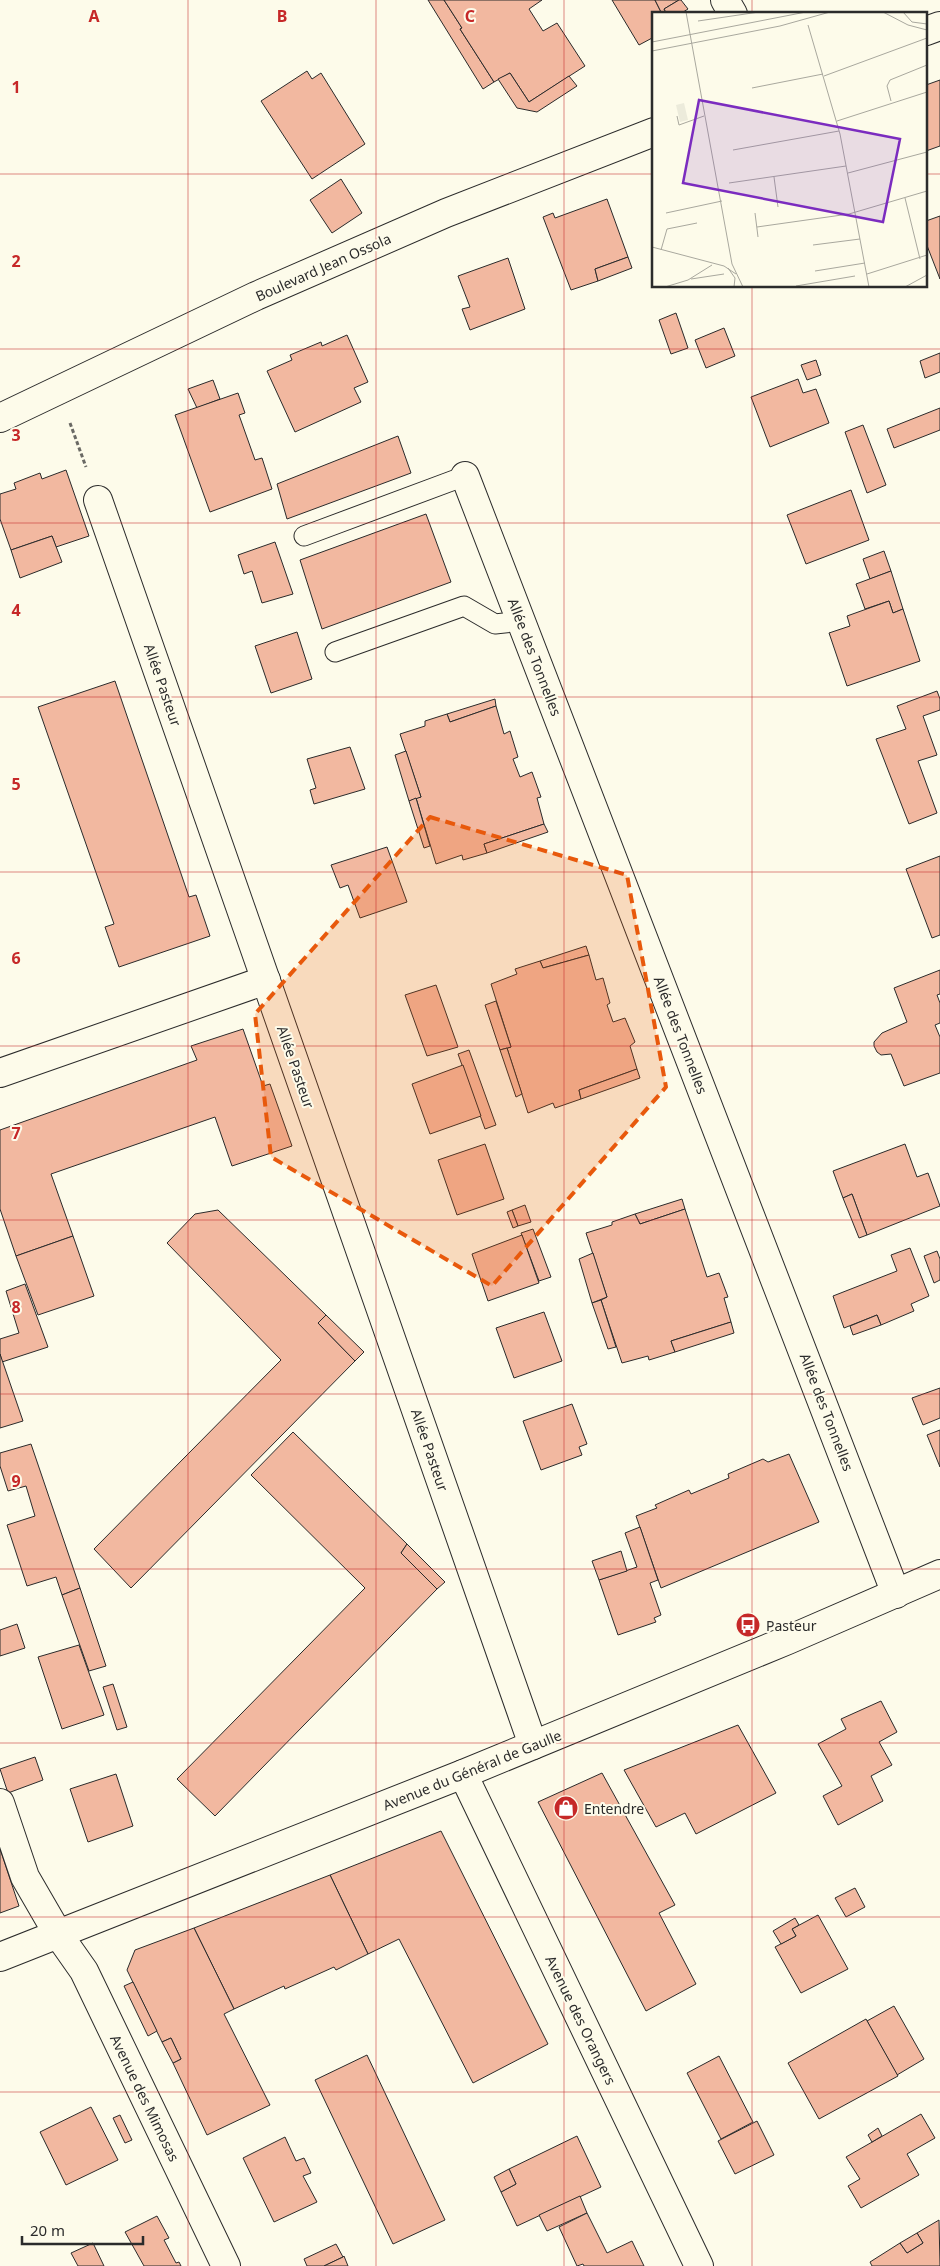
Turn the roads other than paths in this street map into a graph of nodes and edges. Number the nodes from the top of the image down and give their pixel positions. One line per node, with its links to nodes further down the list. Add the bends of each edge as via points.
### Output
1 (725, 0): 2 (street)
2 (732, 12)
3 (940, 26): 4 (street)
4 (928, 30)
5 (652, 133): 6 (street, Boulevard Jean Ossola, via 446,213 256,296)
6 (0, 418)
7 (465, 476): 9 (lane); 10 (street, Allée des Tonnelles)
8 (98, 500): 12 (street, Allée Pasteur)
9 (304, 536)
10 (522, 621): 11 (lane, via 495,624 464,606); 15 (street, Allée des Tonnelles)
11 (335, 652)
12 (266, 980): 13 (street); 16 (street, Allée Pasteur)
13 (0, 1073)
14 (940, 1574): 15 (street, Avenue du Général de Gaulle)
15 (896, 1594): 16 (street, Avenue du Général de Gaulle)
16 (533, 1745): 17 (street, Avenue du Général de Gaulle)
17 (463, 1774): 19 (street, Avenue du Général de Gaulle); 22 (street, Avenue des Orangers)
18 (0, 1803): 19 (street, Avenue des Mimosas, via 25,1877)
19 (58, 1934): 20 (street, Avenue du Général de Gaulle); 21 (street, Avenue des Mimosas, via 84,1971)
20 (0, 1956)
21 (226, 2266)
22 (700, 2266)

